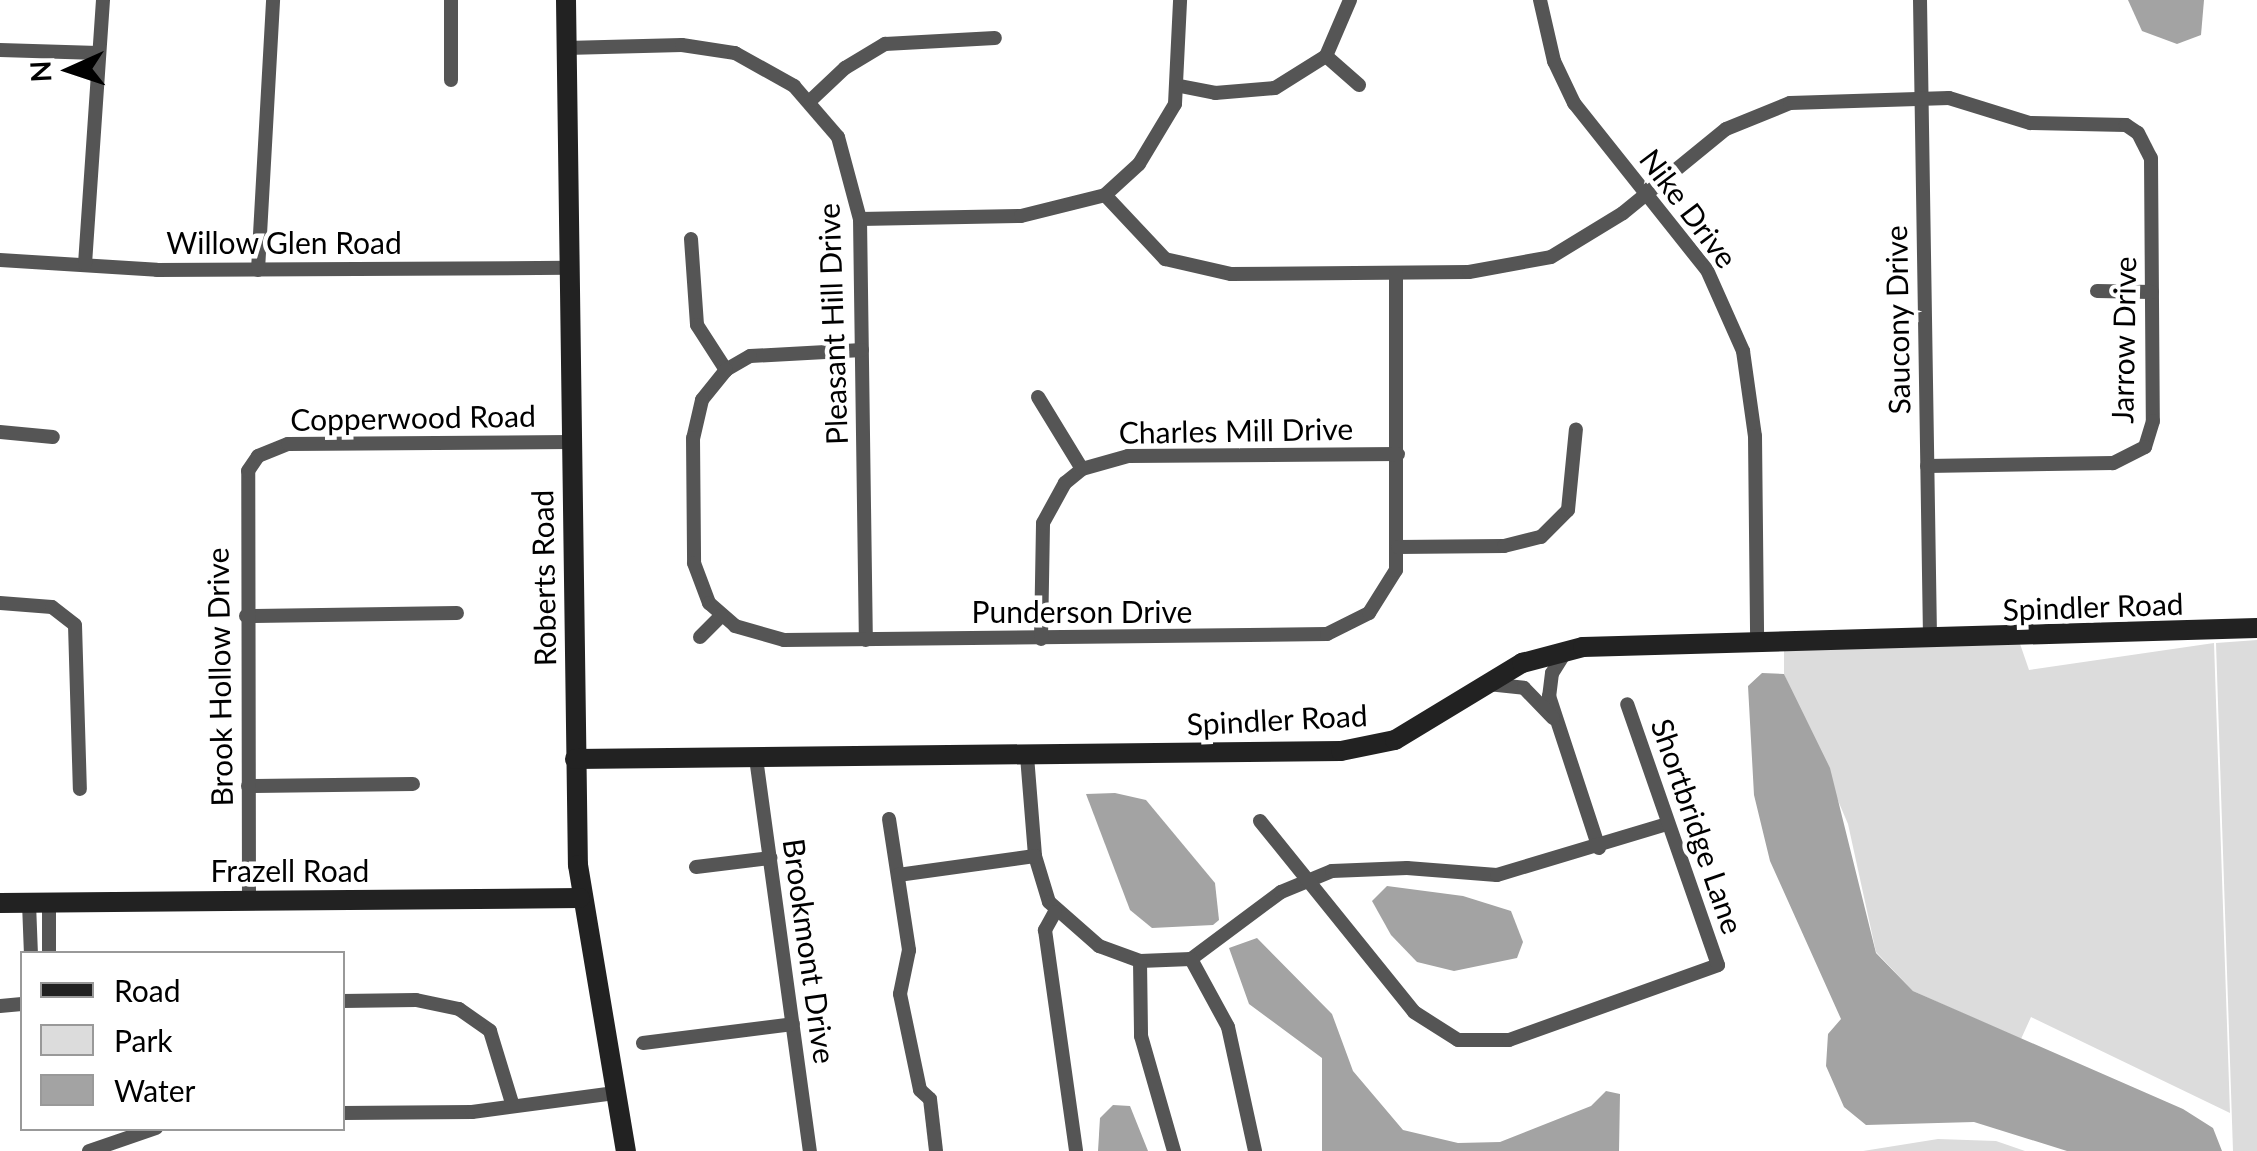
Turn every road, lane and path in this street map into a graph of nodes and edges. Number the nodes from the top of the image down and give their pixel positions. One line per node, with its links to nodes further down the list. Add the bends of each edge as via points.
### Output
1 (103, 0): 12 (street)
2 (273, 0): 26 (street)
3 (450, 0): 14 (street)
4 (566, 0): 10 (street, Roberts Road)
5 (1180, 0): 16 (street)
6 (1350, 0): 13 (street)
7 (1540, 0): 19 (street, Nike Drive, via 1554,62 1574,103)
8 (1920, 0): 17 (street, Saucony Drive)
9 (995, 38): 18 (street, via 885,44)
10 (566, 48): 18 (street, Pleasant Hill Drive, via 718,48 752,59); 25 (street, Roberts Road)
11 (0, 50): 12 (street)
12 (98, 52): 24 (street)
13 (1326, 56): 15 (street); 16 (street, via 1275,88 1215,93)
14 (451, 80)
15 (1359, 85)
16 (1180, 86): 20 (street, via 1152,147)
17 (1922, 98): 19 (street, via 1826,99 1760,113 1726,129); 29 (street, Jarrow Drive, via 1963,100 2030,123 2116,124 2138,133 2151,158); 39 (street, Saucony Drive)
18 (811, 100): 21 (street, Pleasant Hill Drive, via 847,154)
19 (1646, 194): 27 (street, via 1551,256 1469,272); 51 (street, Nike Drive, via 1707,270 1743,352 1755,436)
20 (1104, 196): 21 (street, via 1021,216); 27 (street, via 1165,259 1231,274)
21 (860, 218): 30 (street, Pleasant Hill Drive)
22 (691, 238): 31 (street, via 697,324)
23 (0, 260): 24 (street, Willow Glen Road)
24 (85, 264): 26 (street, Willow Glen Road)
25 (568, 268): 26 (street, Willow Glen Road); 36 (street, Roberts Road)
26 (258, 270)
27 (1396, 272): 37 (street, Punderson Drive)
28 (2098, 292): 29 (street)
29 (2152, 292): 39 (street, Jarrow Drive, via 2153,420 2140,453 2112,463)
30 (862, 350): 31 (street, via 777,352); 49 (street, Pleasant Hill Drive)
31 (726, 370): 45 (street, via 702,400 693,438 694,564)
32 (1038, 397): 40 (street)
33 (1576, 429): 41 (street, via 1568,510 1541,537 1504,546)
34 (0, 432): 35 (street)
35 (53, 437)
36 (570, 442): 38 (street, Copperwood Road, via 288,444); 58 (street, Roberts Road)
37 (1398, 454): 40 (street, Charles Mill Drive, via 1128,456); 41 (street, Punderson Drive)
38 (258, 456): 44 (street, Brook Hollow Drive, via 244,488)
39 (1926, 466): 50 (street, Saucony Drive)
40 (1082, 469): 48 (street, Charles Mill Drive, via 1065,483 1043,523)
41 (1398, 547): 48 (street, Punderson Drive, via 1381,601 1356,624 1327,634)
42 (0, 603): 61 (street, via 52,607 75,625)
43 (457, 613): 44 (street)
44 (246, 616): 60 (street, Brook Hollow Drive)
45 (722, 616): 47 (street); 49 (street, Punderson Drive, via 766,639)
46 (2257, 628): 50 (street, Spindler Road)
47 (700, 637)
48 (1042, 639): 49 (street, Punderson Drive)
49 (866, 640)
50 (1930, 640): 51 (street, Spindler Road)
51 (1757, 644): 52 (street, Spindler Road)
52 (1567, 650): 53 (street, Spindler Road, via 1522,663); 55 (street, via 1549,682)
53 (1487, 684): 55 (street, via 1524,688); 56 (street, Spindler Road, via 1419,728 1357,750)
54 (1628, 704): 64 (street, Shortbridge Lane)
55 (1554, 719): 65 (street)
56 (1026, 756): 57 (street, Spindler Road); 66 (street)
57 (756, 758): 58 (street, Spindler Road); 67 (street, Brookmont Drive)
58 (575, 760): 71 (street, Roberts Road)
59 (412, 784): 60 (street)
60 (248, 786): 72 (street, Brook Hollow Drive)
61 (80, 789)
62 (889, 818): 69 (street)
63 (1260, 821): 70 (street)
64 (1667, 824): 65 (street); 70 (street, Shortbridge Lane, via 1718,965 1508,1040 1458,1040 1414,1012)
65 (1599, 848): 70 (street, via 1497,876 1360,867)
66 (1035, 856): 69 (street); 75 (street)
67 (770, 858): 68 (street); 81 (street, Brookmont Drive)
68 (696, 867)
69 (898, 875): 90 (street, via 909,950 900,994 912,1061 930,1099)
70 (1311, 880): 78 (street, via 1281,892)
71 (580, 898): 72 (street, Frazell Road); 83 (street, Roberts Road)
72 (249, 900): 73 (street, Frazell Road)
73 (39, 902): 74 (street, Frazell Road); 76 (street); 77 (street)
74 (0, 903)
75 (1056, 912): 79 (street, via 1099,946); 91 (street, via 1045,930)
76 (31, 951)
77 (48, 951)
78 (1191, 959): 79 (street); 93 (street, via 1228,1027)
79 (1140, 960): 92 (street, via 1141,1036)
80 (345, 1001): 84 (street, via 416,1000 459,1009 490,1031)
81 (793, 1024): 82 (street); 89 (street, Brookmont Drive)
82 (643, 1043)
83 (615, 1093): 84 (street); 88 (street, Roberts Road)
84 (513, 1106): 85 (street)
85 (345, 1112)
86 (147, 1131): 87 (street)
87 (89, 1151)
88 (626, 1151)
89 (810, 1151)
90 (936, 1151)
91 (1076, 1151)
92 (1174, 1151)
93 (1255, 1151)

